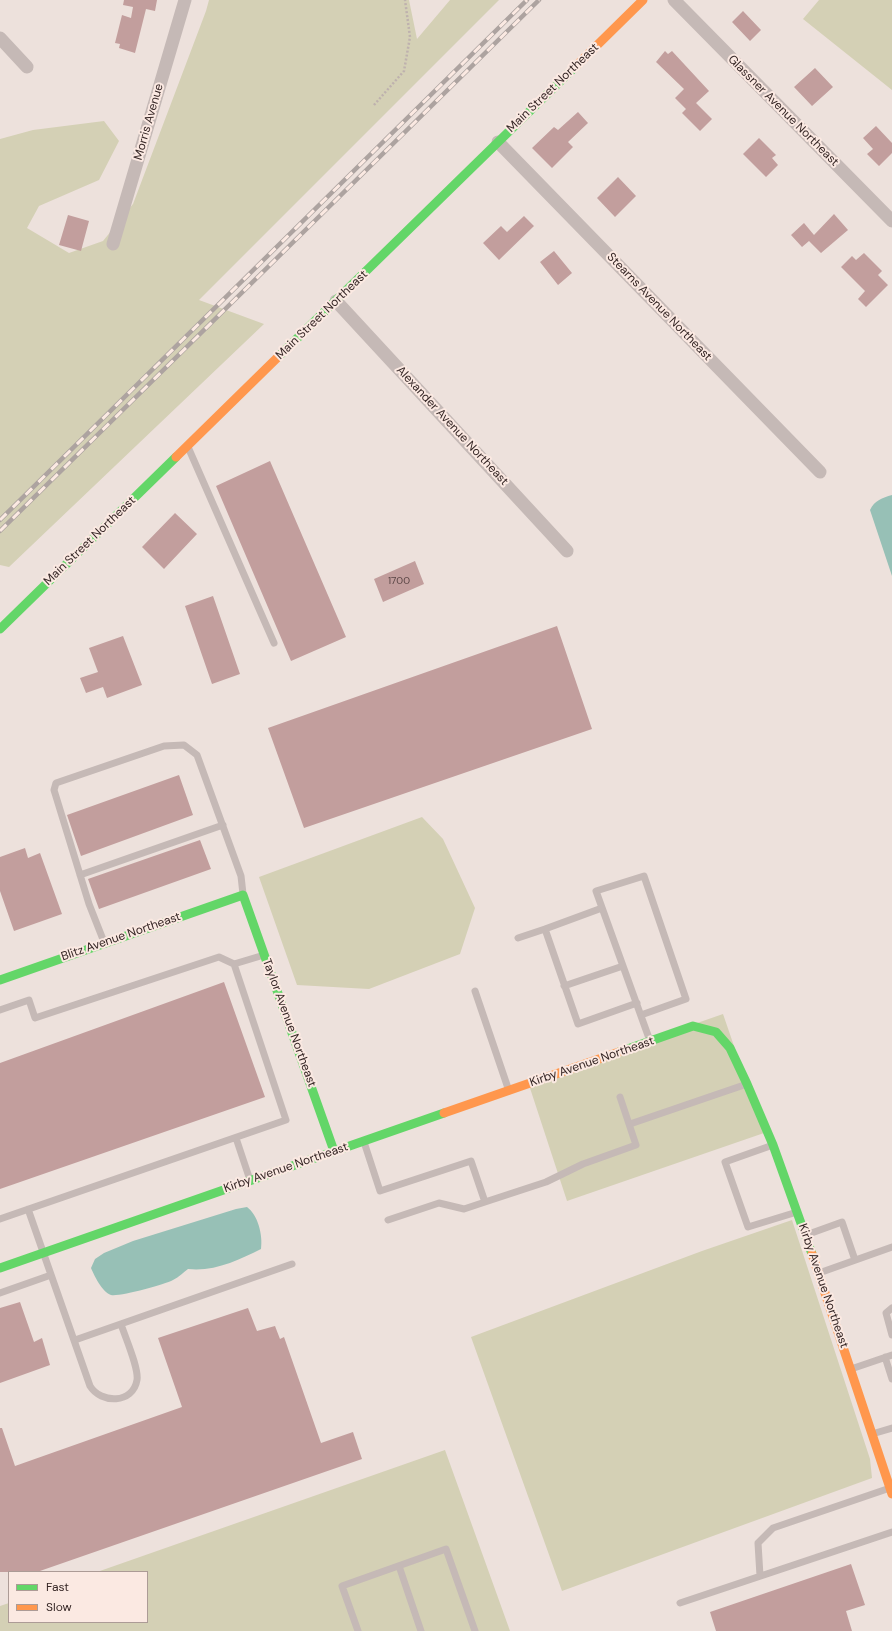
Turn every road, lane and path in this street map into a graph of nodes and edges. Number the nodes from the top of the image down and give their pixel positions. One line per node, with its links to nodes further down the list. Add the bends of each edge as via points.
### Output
1 (185, 0): 10 (street, Morris Avenue)
2 (406, 0): 7 (path, via 410,37 404,71)
3 (643, 0): 8 (street, Main Street Northeast)
4 (674, 0): 9 (street, Glassner Avenue Northeast)
5 (0, 38): 6 (street)
6 (27, 67)
7 (374, 105)
8 (498, 142): 11 (street, Main Street Northeast); 13 (street, Stearns Avenue Northeast)
9 (892, 221)
10 (113, 244)
11 (336, 301): 12 (street, Main Street Northeast); 14 (street, Alexander Avenue Northeast)
12 (187, 446): 15 (street, Main Street Northeast); 16 (lane)
13 (820, 472)
14 (567, 551)
15 (0, 629)
16 (274, 642)
17 (223, 825): 18 (lane); 18 (lane, via 197,755 184,745 164,746 56,783 54,790); 19 (lane, via 241,876)
18 (80, 875): 23 (lane)
19 (243, 895): 23 (street, Blitz Avenue Northeast); 24 (street, Taylor Avenue Northeast)
20 (602, 908): 21 (lane); 26 (lane); 32 (lane, via 596,891 644,876 686,999)
21 (545, 929): 22 (lane); 28 (lane)
22 (518, 938)
23 (104, 943): 27 (street, Blitz Avenue Northeast)
24 (264, 954): 25 (lane); 41 (street, Taylor Avenue Northeast)
25 (234, 964): 31 (lane, via 219,957 35,1018 29,1000); 38 (lane, via 286,1120)
26 (623, 966): 28 (lane); 30 (lane)
27 (0, 980)
28 (564, 986): 30 (lane, via 578,1024)
29 (475, 991): 35 (lane)
30 (637, 1003): 32 (lane)
31 (0, 1010)
32 (641, 1015): 33 (lane)
33 (650, 1041): 34 (street, Kirby Avenue Northeast, via 692,1026 716,1032 730,1048); 35 (street, Kirby Avenue Northeast)
34 (747, 1084): 37 (lane); 40 (street, Kirby Avenue Northeast)
35 (509, 1091): 39 (street, Kirby Avenue Northeast)
36 (620, 1097): 37 (lane)
37 (630, 1124): 43 (lane, via 636,1145 583,1164 546,1182)
38 (236, 1138): 42 (lane); 44 (lane)
39 (364, 1142): 41 (street, Kirby Avenue Northeast); 43 (lane, via 380,1191 471,1161)
40 (773, 1145): 45 (street, Kirby Avenue Northeast); 45 (lane, via 725,1162 748,1228)
41 (334, 1151): 42 (street, Kirby Avenue Northeast)
42 (250, 1181): 50 (street, Kirby Avenue Northeast)
43 (485, 1202): 47 (lane, via 464,1209 439,1202)
44 (28, 1209): 46 (lane); 50 (lane)
45 (797, 1212): 48 (street, Kirby Avenue Northeast)
46 (0, 1219)
47 (388, 1220)
48 (806, 1236): 51 (lane, via 842,1222); 54 (street, Kirby Avenue Northeast)
49 (892, 1247): 51 (lane)
50 (44, 1253): 53 (street, Kirby Avenue Northeast); 55 (lane)
51 (855, 1260): 54 (lane)
52 (292, 1264): 58 (lane)
53 (0, 1268)
54 (818, 1273): 63 (street, Kirby Avenue Northeast)
55 (52, 1275): 56 (lane); 60 (lane)
56 (0, 1293)
57 (892, 1308): 59 (lane, via 886,1313)
58 (121, 1324): 60 (lane); 60 (lane, via 137,1371 137,1380 129,1394 122,1398 108,1399 94,1392)
59 (892, 1335)
60 (74, 1340)
61 (892, 1355): 62 (lane)
62 (884, 1357): 63 (lane); 64 (lane)
63 (850, 1369): 66 (street, Kirby Avenue Northeast)
64 (892, 1380)
65 (892, 1428): 66 (lane)
66 (872, 1434): 67 (street, Kirby Avenue Northeast)
67 (891, 1491): 70 (lane, via 773,1528 758,1543)
68 (892, 1532): 70 (lane)
69 (399, 1566): 72 (lane, via 342,1586); 73 (lane); 74 (lane, via 446,1549)
70 (760, 1576): 71 (lane)
71 (680, 1603)
72 (358, 1631)
73 (421, 1631)
74 (475, 1631)

